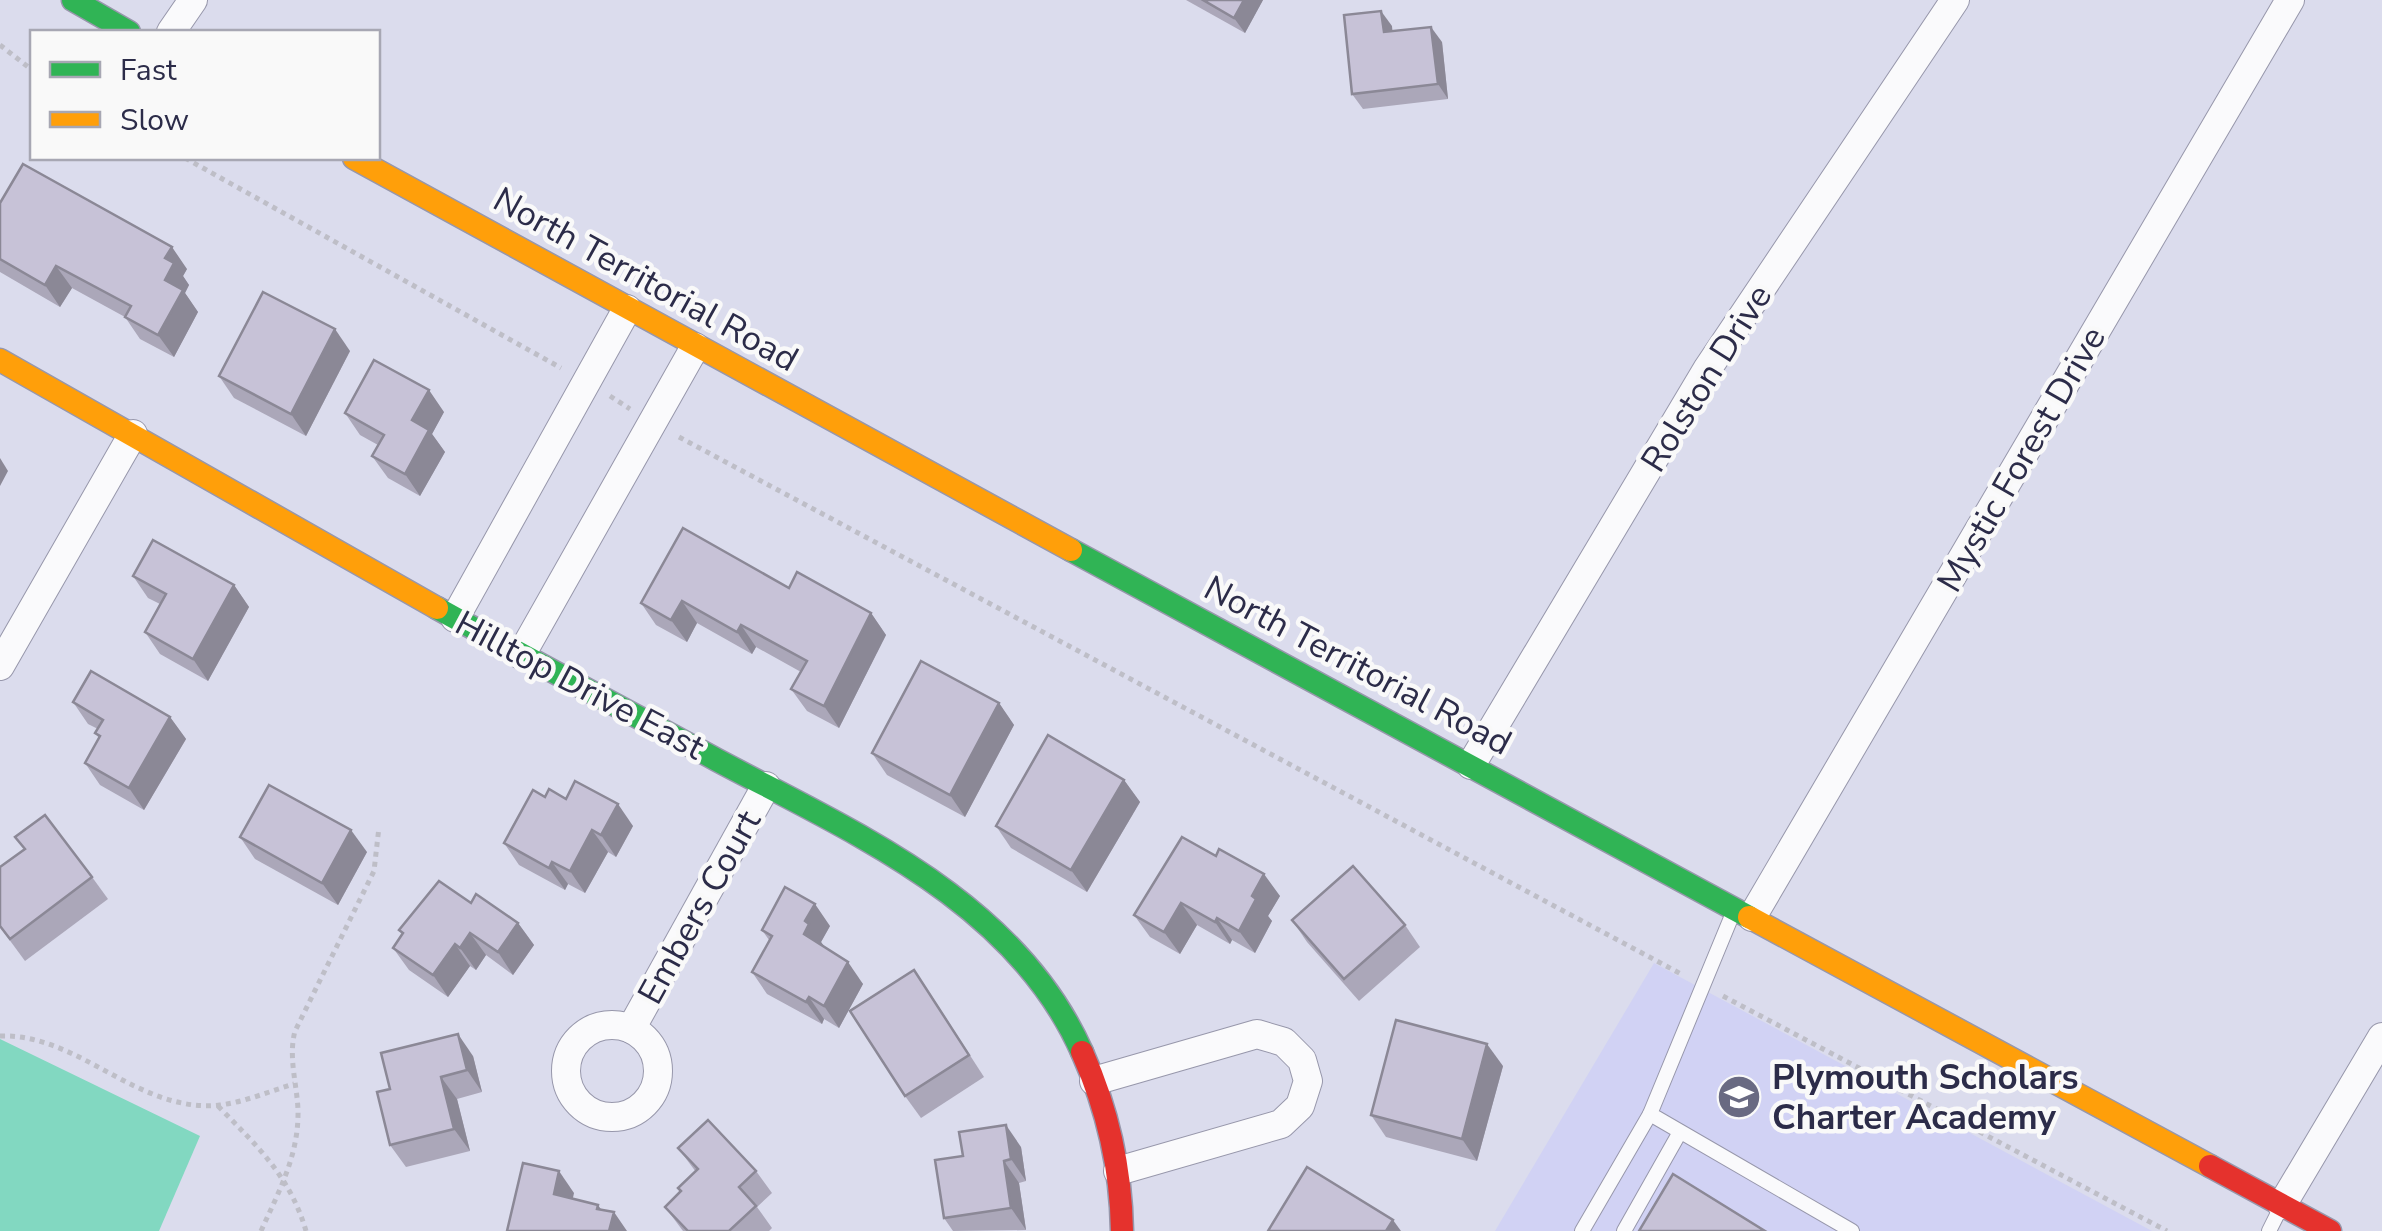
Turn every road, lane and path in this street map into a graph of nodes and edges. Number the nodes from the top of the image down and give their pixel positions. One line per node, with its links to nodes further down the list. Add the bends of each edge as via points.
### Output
1 (73, 0): 5 (main road)
2 (193, 0): 6 (street)
3 (1955, 0): 20 (street, Rolston Drive, via 1708,368)
4 (2290, 0): 23 (street, Mystic Forest Drive)
5 (122, 18)
6 (172, 30)
7 (0, 45): 8 (path)
8 (30, 68)
9 (189, 160): 14 (path)
10 (358, 160): 11 (main road, North Territorial Road)
11 (627, 310): 12 (main road, North Territorial Road); 14 (street)
12 (694, 346): 15 (street); 20 (main road, North Territorial Road)
13 (0, 360): 16 (main road, Hilltop Drive East)
14 (586, 382): 15 (path); 17 (street)
15 (652, 422): 18 (street); 24 (path)
16 (133, 434): 17 (main road, Hilltop Drive East); 19 (street)
17 (455, 618): 18 (main road, Hilltop Drive East)
18 (521, 655): 21 (main road, Hilltop Drive East)
19 (0, 666)
20 (1471, 765): 23 (main road, North Territorial Road)
21 (766, 786): 25 (street, Embers Court); 28 (main road, Hilltop Drive East, via 920,871 980,915 1046,990)
22 (379, 827): 29 (path, via 374,870 295,1031)
23 (1744, 912): 24 (lane); 35 (main road, North Territorial Road)
24 (1703, 986): 31 (lane); 42 (path)
25 (632, 1029)
26 (0, 1036): 30 (path, via 52,1044 154,1094)
27 (2382, 1037): 35 (street)
28 (1094, 1081): 33 (main road, Hilltop Drive East); 33 (street, via 1256,1034 1284,1042 1302,1060 1308,1081 1300,1106 1281,1124)
29 (294, 1084): 30 (path); 34 (path, via 296,1148)
30 (218, 1106): 34 (path)
31 (1650, 1114): 32 (lane); 39 (lane)
32 (1680, 1132): 40 (lane); 41 (lane)
33 (1118, 1170): 38 (main road, Hilltop Drive East)
34 (284, 1178): 36 (path); 37 (path)
35 (2282, 1205): 43 (lane); 44 (main road, North Territorial Road)
36 (261, 1231)
37 (306, 1231)
38 (1122, 1231)
39 (1582, 1231)
40 (1624, 1231)
41 (1852, 1231)
42 (2167, 1231)
43 (2269, 1231)
44 (2330, 1231)

